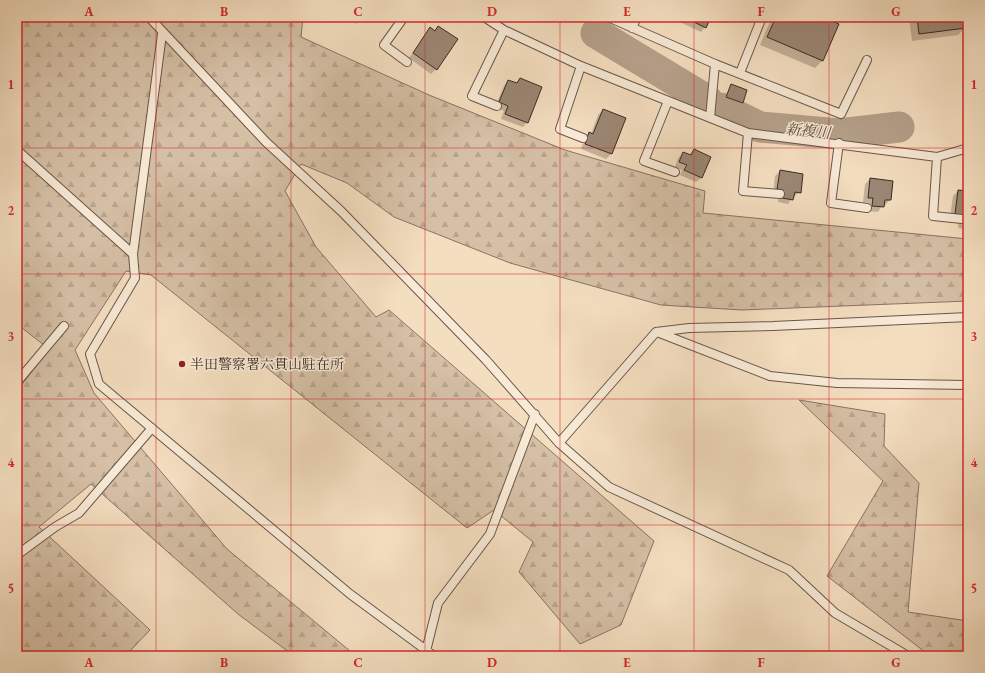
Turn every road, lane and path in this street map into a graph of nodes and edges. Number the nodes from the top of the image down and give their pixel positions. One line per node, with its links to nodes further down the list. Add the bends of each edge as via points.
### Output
1 (148, 17): 9 (lane)
2 (404, 17): 11 (lane, via 384,45)
3 (484, 17): 8 (lane)
4 (608, 17): 7 (lane)
5 (637, 17): 7 (lane)
6 (762, 17): 14 (lane)
7 (632, 28): 12 (lane)
8 (504, 30): 13 (lane); 16 (lane, via 472,96)
9 (162, 34): 28 (lane); 34 (lane, via 266,142 341,211 486,360)
10 (867, 60): 14 (lane, via 841,114)
11 (407, 62)
12 (715, 64): 14 (lane); 17 (lane)
13 (581, 66): 15 (lane); 19 (lane, via 560,129)
14 (740, 73)
15 (668, 101): 17 (lane); 24 (lane, via 644,161)
16 (497, 106)
17 (710, 118): 18 (lane)
18 (748, 133): 20 (lane); 25 (lane, via 743,191)
19 (583, 138)
20 (839, 143): 23 (lane); 26 (lane, via 831,203)
21 (968, 148): 23 (lane)
22 (17, 150): 28 (lane)
23 (937, 157): 27 (lane, via 933,216)
24 (675, 172)
25 (780, 194)
26 (866, 208)
27 (962, 219)
28 (133, 254): 35 (lane, via 135,278 90,354 99,384)
29 (968, 317): 31 (lane, via 689,328)
30 (64, 326): 32 (lane)
31 (656, 332): 33 (lane, via 770,376 837,383); 36 (lane)
32 (17, 382)
33 (968, 385)
34 (534, 414): 36 (lane); 38 (lane, via 490,534 438,603)
35 (152, 428): 37 (lane, via 79,514 55,527); 38 (lane, via 350,594)
36 (560, 443): 39 (lane, via 610,487 789,570 835,613)
37 (17, 555)
38 (429, 654)
39 (908, 656)

